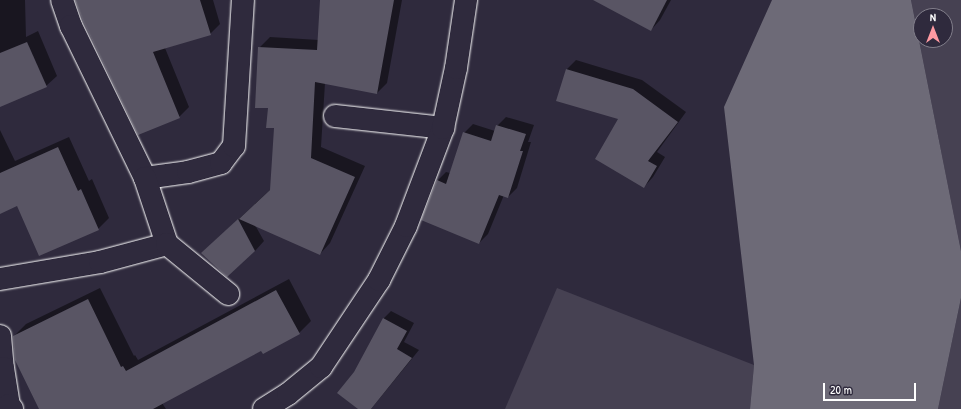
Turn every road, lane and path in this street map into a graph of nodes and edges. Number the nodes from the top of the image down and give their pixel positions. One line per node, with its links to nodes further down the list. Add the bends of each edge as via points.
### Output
1 (62, 0): 6 (street, via 71,26)
2 (243, 0): 6 (street, via 234,146 221,163 188,172)
3 (466, 0): 5 (street, via 456,68)
4 (335, 116): 5 (street)
5 (443, 128): 12 (street, via 406,226 379,280 321,367 288,394)
6 (145, 178): 7 (street)
7 (167, 244): 8 (street, via 100,262); 9 (street)
8 (0, 279)
9 (228, 294)
10 (0, 336): 11 (street, via 3,368)
11 (12, 409)
12 (264, 409)

